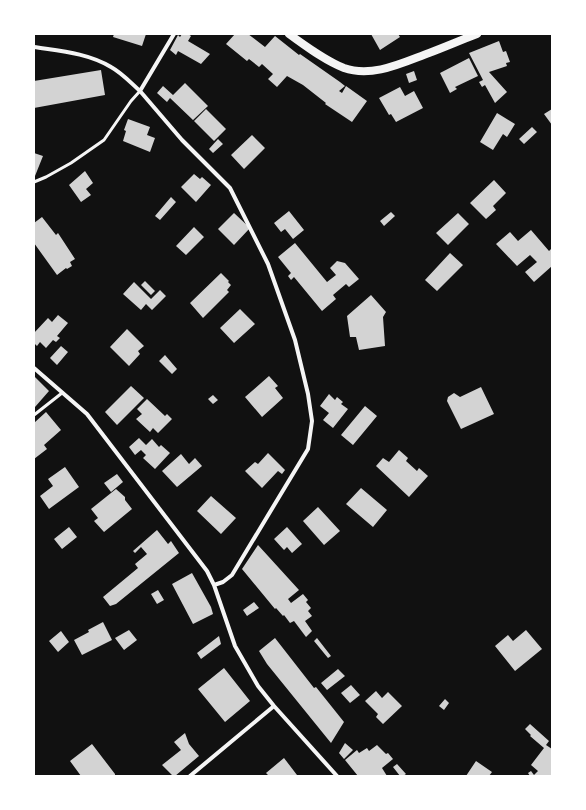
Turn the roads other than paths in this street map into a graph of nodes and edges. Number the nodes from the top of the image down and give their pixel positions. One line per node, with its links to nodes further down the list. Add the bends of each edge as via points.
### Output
1 (174, 34): 5 (street)
2 (289, 34): 3 (main road, via 335,64 363,72 398,65)
3 (477, 34)
4 (34, 47): 5 (street, via 82,55 100,61)
5 (140, 91): 6 (lane, via 104,140 71,163); 10 (street, via 182,140 230,188 268,264 295,340 308,394 312,421 308,449 232,575)
6 (34, 182)
7 (34, 368): 8 (street)
8 (62, 393): 9 (lane); 10 (street, via 87,414 207,571)
9 (34, 415)
10 (214, 585): 11 (street, via 235,646 258,686)
11 (274, 706): 12 (street); 13 (street)
12 (190, 776)
13 (337, 776)

